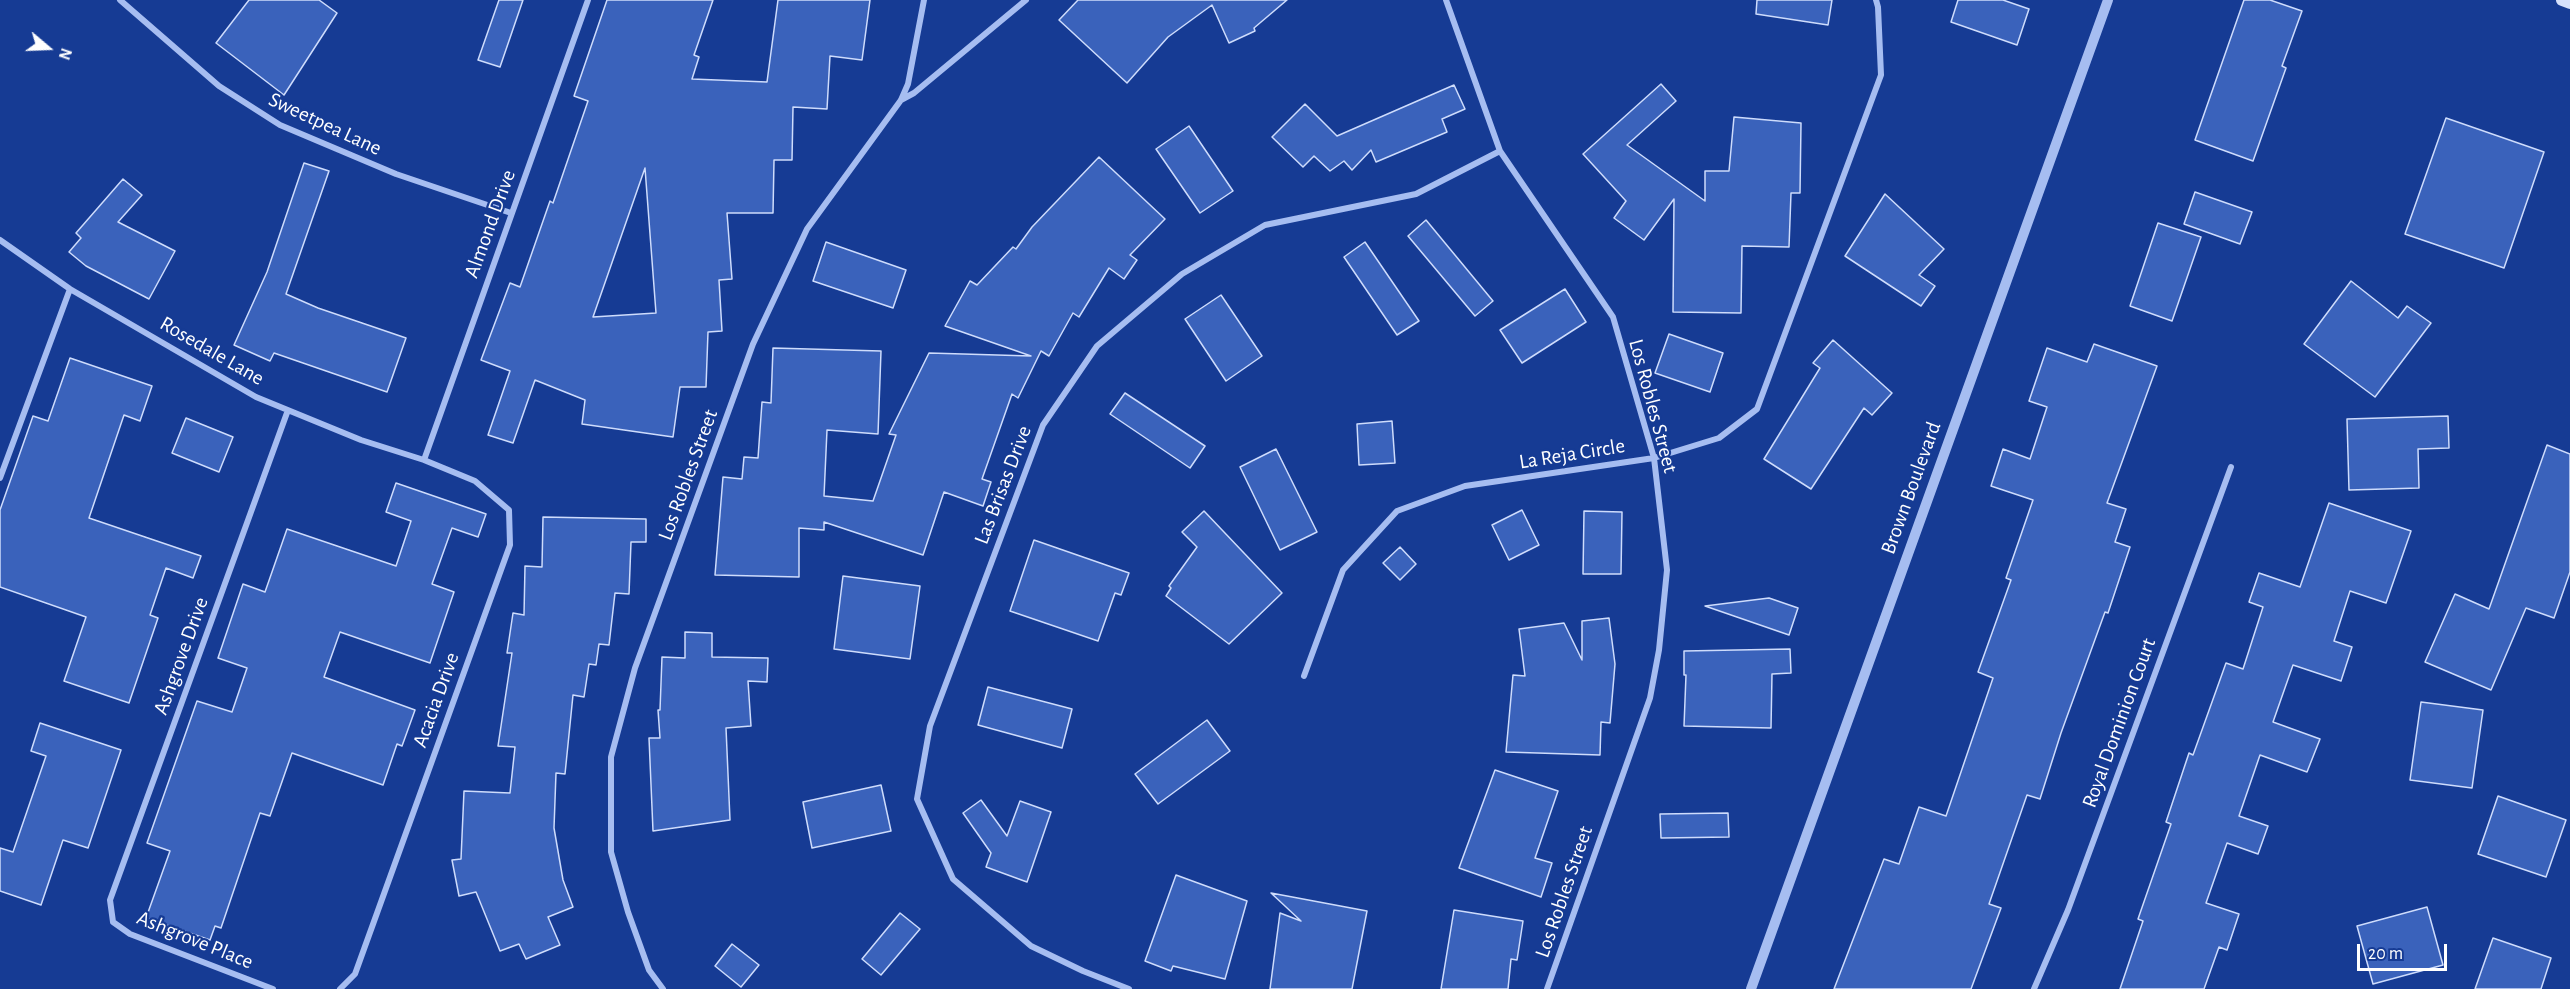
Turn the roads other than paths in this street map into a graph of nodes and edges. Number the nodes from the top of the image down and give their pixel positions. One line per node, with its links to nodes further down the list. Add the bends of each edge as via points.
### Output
1 (120, 0): 12 (street, Sweetpea Lane, via 219,86 280,125 396,174)
2 (588, 0): 12 (street, Almond Drive)
3 (924, 0): 10 (street, Los Robles Street, via 908,84)
4 (1026, 0): 10 (street)
5 (1446, 0): 11 (street, Los Robles Street)
6 (1876, 0): 16 (street, La Reja Circle, via 1881,75 1757,409 1719,438)
7 (2108, 0): 27 (street, Brown Boulevard)
8 (2562, 0): 9 (main road)
9 (2570, 3)
10 (901, 100): 24 (street, Los Robles Street, via 807,229 753,344 632,679 611,756 611,852 649,970)
11 (1500, 151): 16 (street, Los Robles Street, via 1613,317); 25 (street, Las Brisas Drive, via 1416,194 1264,225 1182,274 1096,345 1043,425 930,726 917,799 953,879 1031,946)
12 (512, 213): 17 (street, Almond Drive)
13 (0, 240): 14 (street, Rosedale Lane)
14 (70, 289): 15 (street, Rosedale Lane, via 256,397); 19 (street)
15 (288, 410): 17 (street, Rosedale Lane); 21 (street, Ashgrove Drive, via 110,900)
16 (1654, 458): 20 (street, La Reja Circle, via 1465,486 1397,511 1343,570); 26 (street, Los Robles Street, via 1666,570 1650,698)
17 (424, 460): 23 (street, Acacia Drive, via 475,481 509,510 510,545 355,974)
18 (2231, 467): 28 (street, Royal Dominion Court, via 2068,910)
19 (0, 478)
20 (1304, 676)
21 (112, 914): 22 (street, Ashgrove Place, via 113,922 130,934)
22 (273, 989)
23 (340, 989)
24 (663, 989)
25 (1129, 989)
26 (1547, 989)
27 (1751, 989)
28 (2034, 989)

